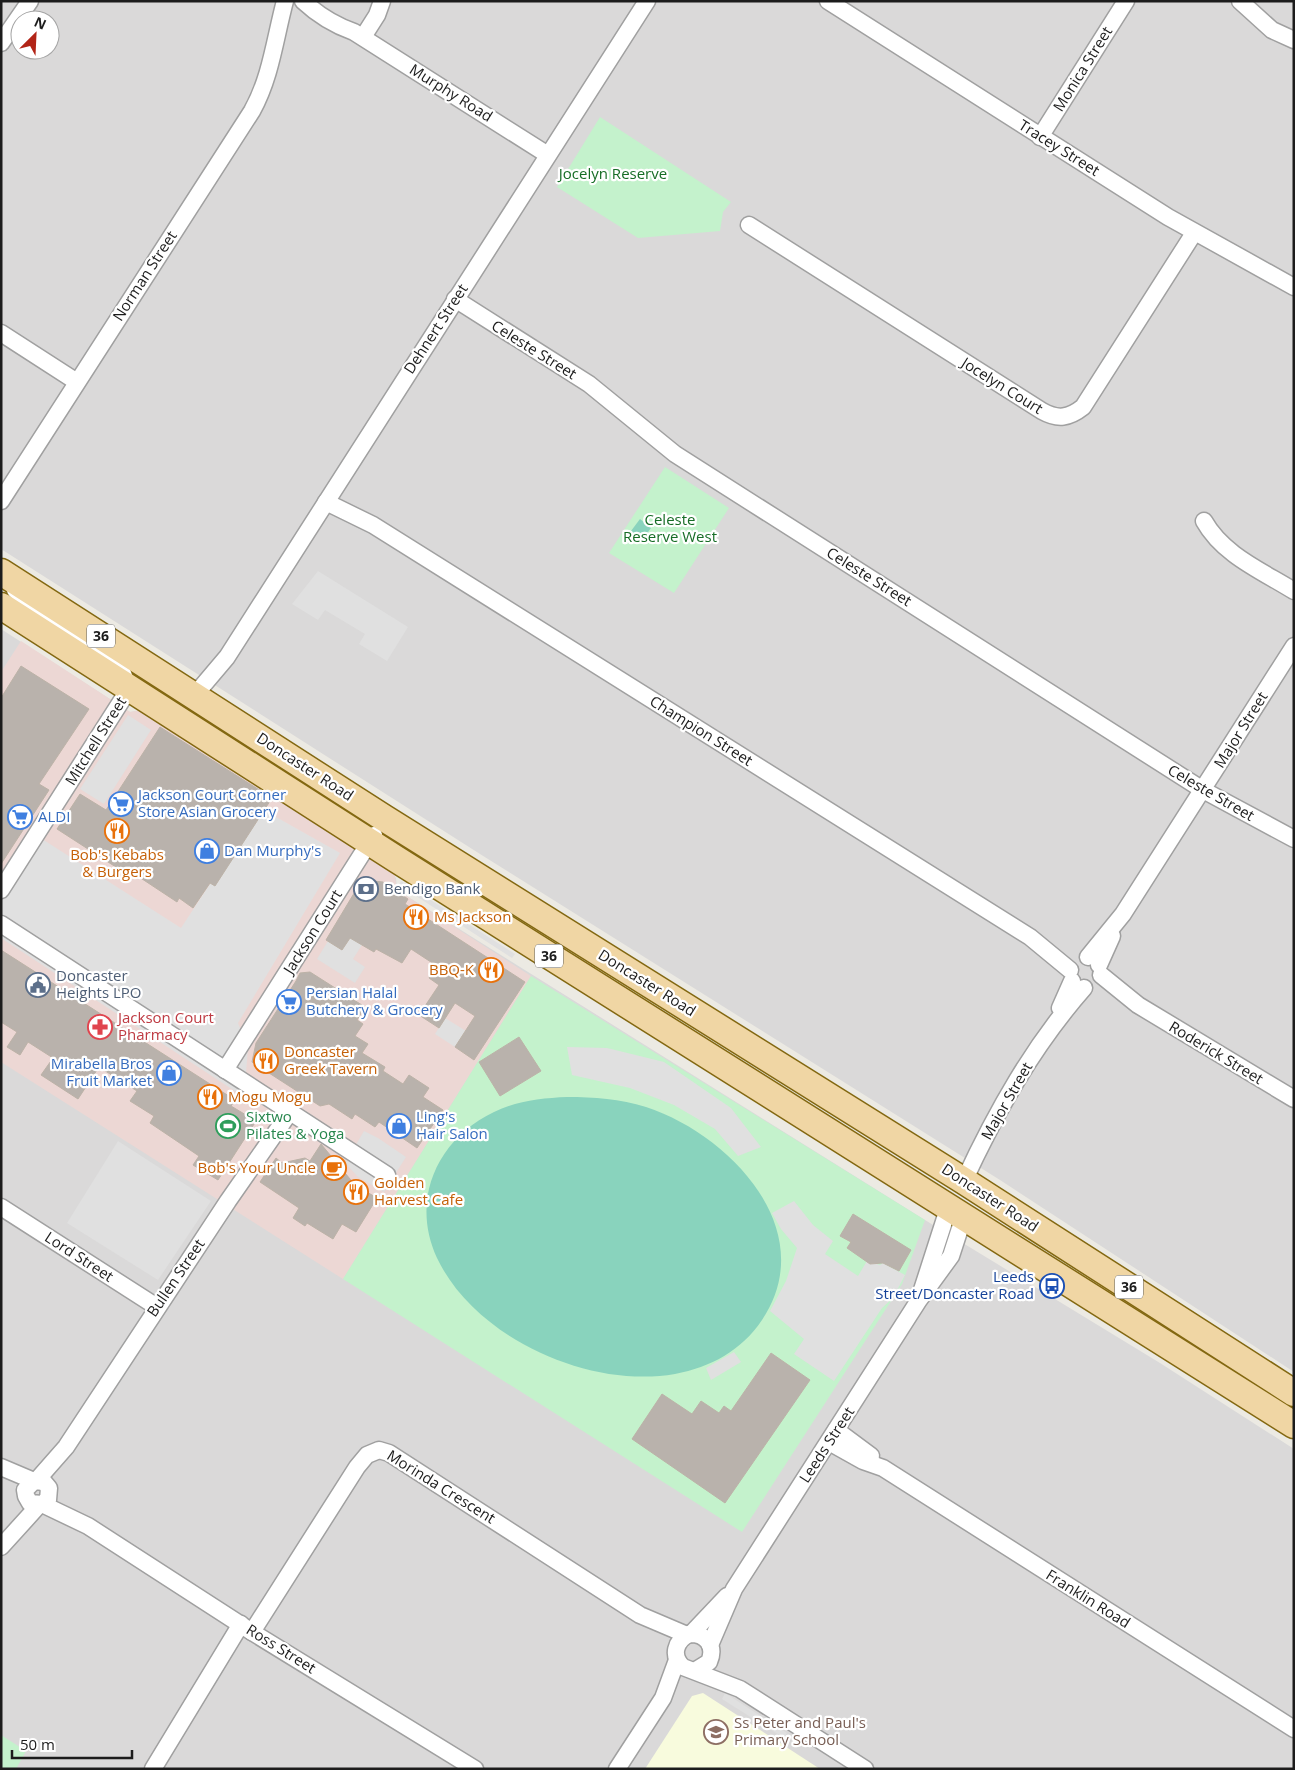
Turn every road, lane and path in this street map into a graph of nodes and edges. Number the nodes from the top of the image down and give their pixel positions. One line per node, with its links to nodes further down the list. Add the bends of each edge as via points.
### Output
1 (30, 1): 14 (street)
2 (285, 1): 15 (street, Norman Street)
3 (296, 1): 15 (street, Norman Street)
4 (303, 1): 12 (street, Murphy Road, via 339,27)
5 (311, 1): 12 (street, Murphy Road, via 343,20)
6 (376, 1): 12 (street)
7 (382, 1): 12 (street, via 377,15)
8 (647, 1): 17 (street, Dehnert Street)
9 (828, 1): 16 (street, Tracey Street)
10 (1126, 1): 16 (street, Monica Street)
11 (1240, 1): 13 (street, via 1272,30)
12 (358, 34): 17 (street, Murphy Road)
13 (1294, 40)
14 (1, 43)
15 (276, 44): 23 (street, Norman Street, via 252,110)
16 (1040, 136): 19 (street, Tracey Street)
17 (548, 155): 21 (street, Dehnert Street)
18 (749, 225): 19 (street, Jocelyn Court, via 1042,411 1058,418 1076,412 1086,402)
19 (1194, 233): 20 (street, Tracey Street)
20 (1294, 287)
21 (455, 299): 24 (street, Dehnert Street); 34 (street, Celeste Street, via 589,384 675,454)
22 (1, 333): 23 (street)
23 (77, 382): 25 (street, Norman Street)
24 (329, 497): 32 (street, Dehnert Street, via 227,657 211,693); 40 (street, Champion Street, via 354,507 373,525)
25 (1, 501)
26 (1204, 521): 28 (street, via 1211,535 1224,548)
27 (1, 574): 31 (street, Mitchell Street, via 30,606 109,657 122,671); 32 (main road, Doncaster Road / 36)
28 (1294, 591)
29 (1, 606): 31 (main road, Doncaster Road / 36)
30 (1294, 646): 34 (street, Major Street)
31 (129, 689): 33 (main road, Doncaster Road / 36); 38 (street, Mitchell Street)
32 (198, 698): 33 (street); 35 (main road, Doncaster Road / 36)
33 (151, 703): 37 (main road, Doncaster Road / 36)
34 (1202, 790): 36 (street, Celeste Street); 40 (street, Major Street)
35 (384, 818): 37 (street, Jackson Court); 45 (main road, Doncaster Road / 36)
36 (1294, 839)
37 (370, 842): 41 (street, Jackson Court); 47 (main road, Doncaster Road / 36)
38 (1, 890)
39 (1, 924): 41 (street)
40 (1086, 972): 42 (street, Roderick Street); 45 (street, Major Street, via 996,1113)
41 (226, 1070): 43 (street)
42 (1294, 1099)
43 (290, 1112): 44 (street); 48 (street, Bullen Street)
44 (387, 1175)
45 (964, 1181): 47 (main road); 49 (main road, Doncaster Road / 36)
46 (1, 1207): 48 (street, Lord Street)
47 (956, 1211): 50 (main road, Doncaster Road / 36); 51 (street, Leeds Street, via 919,1300)
48 (157, 1307): 54 (street, Bullen Street)
49 (1294, 1393)
50 (1294, 1425)
51 (832, 1436): 56 (street, Leeds Street); 65 (street, Franklin Road, via 863,1461 883,1468)
52 (1, 1466): 54 (street, Ross Street)
53 (1, 1474): 54 (street, Ross Street)
54 (38, 1493): 55 (street, Bullen Street); 58 (street, Ross Street)
55 (3, 1545)
56 (734, 1589): 59 (street, Leeds Street); 60 (street, Leeds Street)
57 (640, 1615): 58 (street, Morinda Crescent, via 379,1450 367,1455 357,1467); 59 (street, Morinda Crescent); 61 (street, Morinda Crescent)
58 (246, 1628): 66 (street, Morinda Crescent); 67 (street, Ross Street)
59 (689, 1635): 60 (street, via 702,1636); 61 (street, via 679,1641)
60 (710, 1651): 62 (street, via 705,1666); 63 (street)
61 (676, 1654): 62 (street, via 683,1667); 64 (street)
62 (694, 1670): 63 (street); 64 (street)
63 (740, 1689): 69 (street)
64 (663, 1698): 68 (street)
65 (1294, 1729)
66 (153, 1769)
67 (476, 1769)
68 (617, 1769)
69 (865, 1769)

